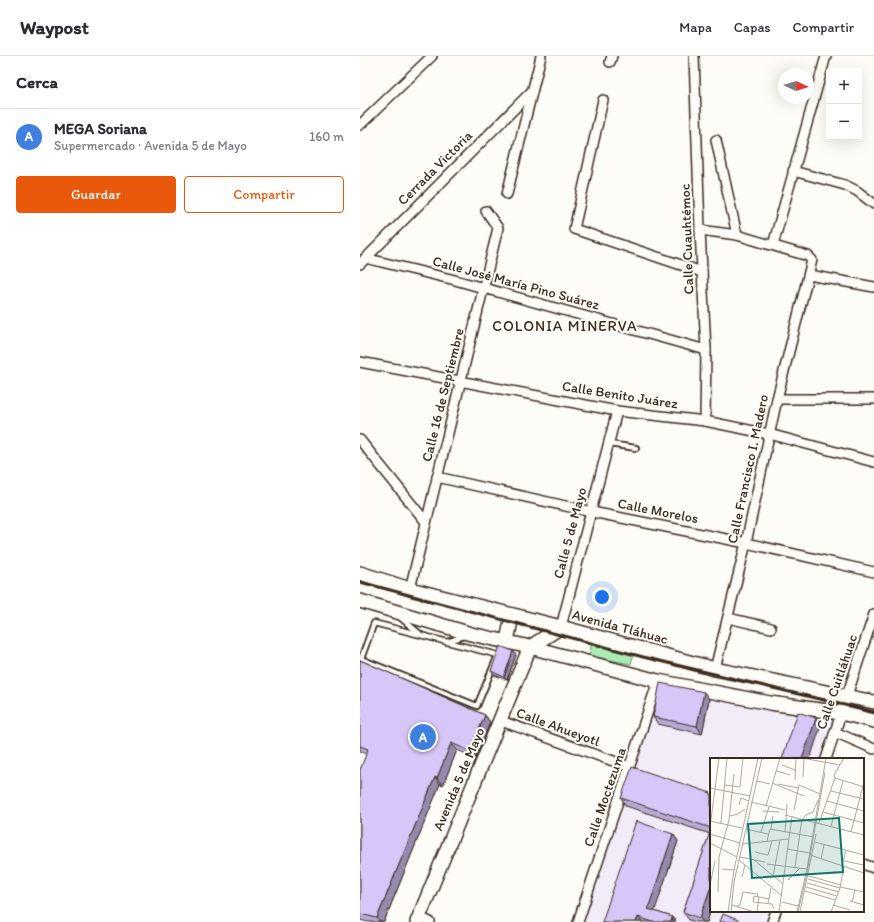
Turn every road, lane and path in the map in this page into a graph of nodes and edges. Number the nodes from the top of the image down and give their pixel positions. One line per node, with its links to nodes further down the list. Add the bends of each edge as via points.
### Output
1 (432, 56): 7 (street)
2 (541, 56): 5 (street)
3 (694, 56): 13 (street, Calle Cuauhtémoc)
4 (826, 56): 9 (street)
5 (531, 92): 10 (street); 16 (street, Cerrada Victoria)
6 (603, 100): 17 (street, via 574,229)
7 (360, 125)
8 (716, 140): 14 (street)
9 (793, 171): 11 (street, via 845,185); 15 (street)
10 (507, 194)
11 (874, 204)
12 (486, 211): 20 (street, Calle 16 de Septiembre, via 498,228)
13 (700, 230): 14 (street, Calle Francisco I. Madero); 17 (street, Calle Cuauhtémoc)
14 (737, 235): 15 (street, Calle Francisco I. Madero)
15 (773, 246): 18 (street, Calle Francisco I. Madero, via 811,258)
16 (363, 261): 20 (street, Calle José María Pino Suárez)
17 (702, 272): 21 (street, Calle Cuauhtémoc)
18 (810, 275): 19 (street); 24 (street, Calle Francisco I. Madero)
19 (874, 286)
20 (484, 288): 21 (street, Calle José María Pino Suárez); 23 (street, Calle 16 de Septiembre)
21 (706, 350): 27 (street, Calle Cuauhtémoc)
22 (360, 362): 23 (street, Calle Benito Juárez)
23 (460, 380): 26 (street, Calle Benito Juárez); 33 (street, Calle 16 de Septiembre)
24 (777, 399): 25 (street); 28 (street, Calle Francisco I. Madero)
25 (874, 399)
26 (617, 411): 27 (street, Calle Benito Juárez); 30 (street, Calle 5 de Mayo)
27 (705, 421): 28 (street, Calle Benito Juárez)
28 (769, 434): 32 (street, Calle Benito Juárez); 36 (street, Calle Francisco I. Madero)
29 (360, 440): 35 (street)
30 (609, 444): 31 (lane); 34 (street, Calle 5 de Mayo)
31 (636, 448)
32 (874, 462)
33 (437, 477): 34 (street, Calle Morelos); 35 (street, Calle 16 de Septiembre)
34 (592, 512): 36 (street, Calle Morelos); 45 (street, Calle 5 de Mayo)
35 (426, 522): 39 (street, Calle 16 de Septiembre)
36 (746, 543): 37 (street, Calle Morelos); 44 (street, Calle Francisco I. Madero)
37 (874, 572)
38 (360, 573): 39 (main road, Avenida Tláhuac)
39 (410, 589): 43 (main road, Avenida Tláhuac)
40 (360, 601): 41 (main road)
41 (392, 611): 47 (lane); 48 (main road)
42 (874, 614): 54 (street, Calle Cuitláhuac)
43 (512, 616): 45 (main road, Avenida Tláhuac); 50 (main road)
44 (728, 618): 46 (street); 52 (street, Calle Francisco I. Madero)
45 (561, 627): 51 (main road); 52 (main road, Avenida Tláhuac)
46 (771, 628)
47 (420, 634): 49 (lane); 49 (lane, via 374,623 361,659 477,706 498,655)
48 (471, 634): 49 (lane); 50 (main road)
49 (447, 642)
50 (507, 642): 51 (main road)
51 (530, 647): 53 (main road); 57 (main road, Avenida 5 de Mayo)
52 (715, 669): 54 (main road, Avenida Tláhuac)
53 (658, 681): 56 (main road); 62 (street, Calle Moctezuma)
54 (847, 697): 55 (main road, Avenida Tláhuac); 56 (street, Calle Cuitláhuac)
55 (874, 702)
56 (841, 714): 58 (main road); 59 (street, Calle Cuitláhuac)
57 (500, 721): 62 (street, Calle Ahueyotl); 66 (main road, Avenida 5 de Mayo)
58 (874, 721)
59 (835, 732): 60 (street); 61 (street, Calle Cuitláhuac)
60 (874, 749)
61 (826, 758)
62 (630, 767): 67 (street, Calle Moctezuma)
63 (864, 864): 64 (street)
64 (874, 868)
65 (776, 912): 68 (street)
66 (422, 920)
67 (578, 922)
68 (772, 922)

